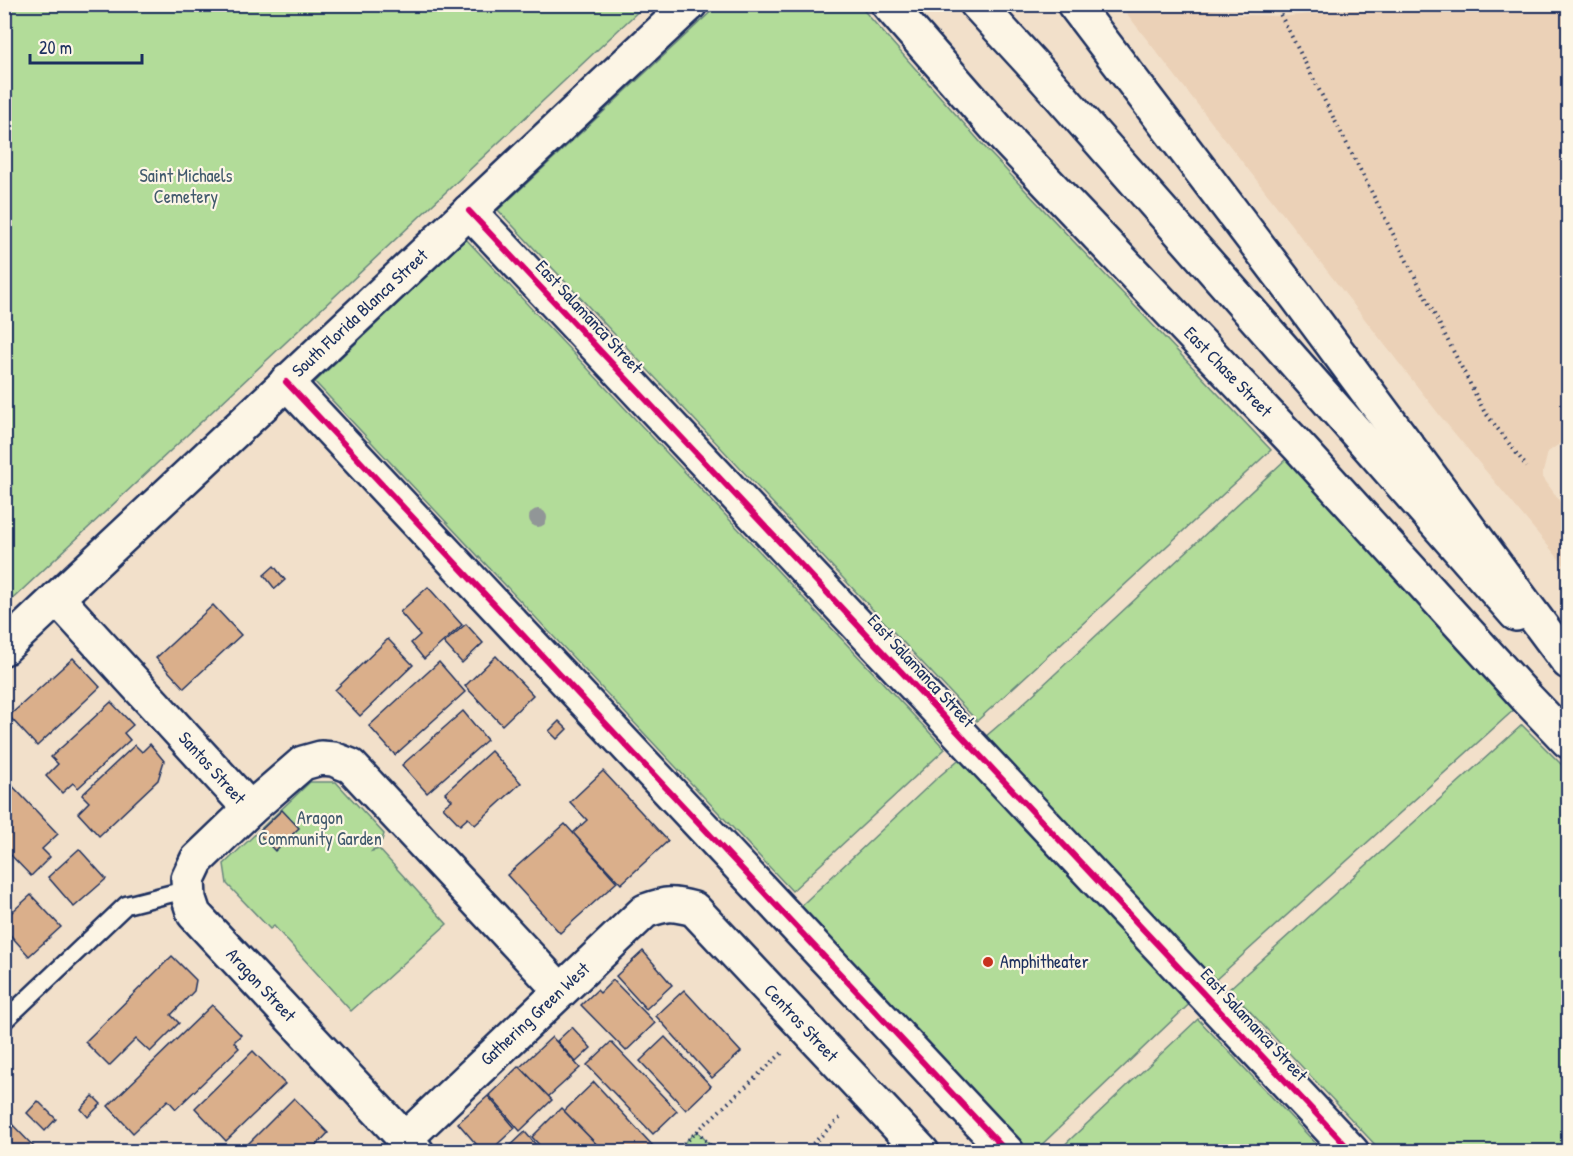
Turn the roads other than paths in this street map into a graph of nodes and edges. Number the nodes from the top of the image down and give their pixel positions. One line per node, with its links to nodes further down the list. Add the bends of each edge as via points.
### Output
1 (690, 4): 5 (main road, South Florida Blanca Street)
2 (888, 4): 11 (main road, East Chase Street, via 1006,139 1299,447)
3 (977, 4): 10 (main road)
4 (1074, 4): 9 (main road)
5 (469, 211): 6 (main road, South Florida Blanca Street); 20 (main road, East Salamanca Street)
6 (286, 382): 7 (main road, South Florida Blanca Street); 19 (main road)
7 (57, 598): 8 (main road, South Florida Blanca Street); 12 (main road, Santos Street)
8 (4, 648)
9 (1569, 662)
10 (1569, 673)
11 (1569, 741)
12 (250, 809): 13 (main road, via 197,860 188,879); 15 (main road, Santos Street, via 303,763 321,758 351,766)
13 (189, 889): 16 (lane, via 126,905); 17 (main road, Aragon Street, via 194,914)
14 (674, 903): 15 (main road, Gathering Green West, via 645,911); 18 (main road, Centros Street, via 694,909)
15 (560, 990): 17 (main road, Gathering Green West)
16 (4, 1021)
17 (411, 1145)
18 (922, 1152)
19 (1007, 1152)
20 (1352, 1152)

